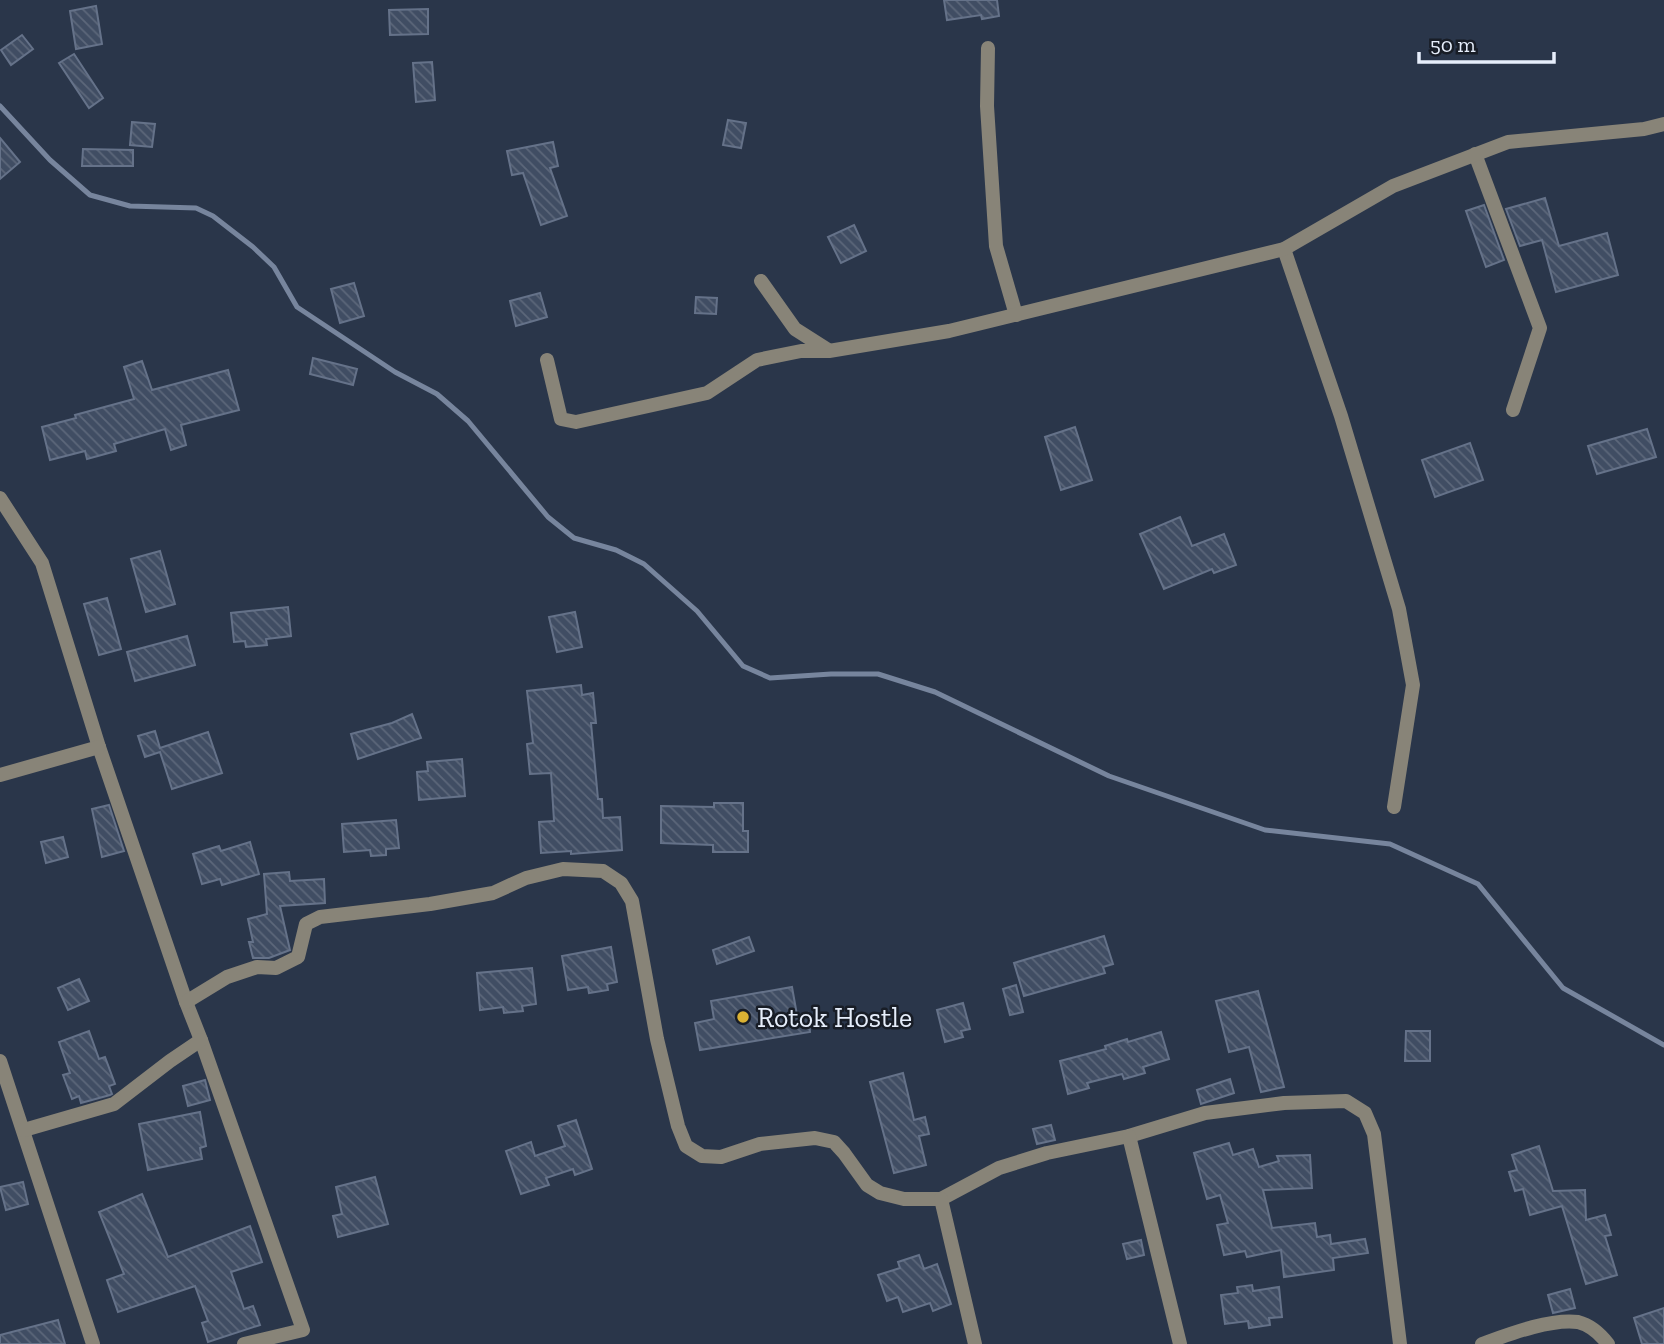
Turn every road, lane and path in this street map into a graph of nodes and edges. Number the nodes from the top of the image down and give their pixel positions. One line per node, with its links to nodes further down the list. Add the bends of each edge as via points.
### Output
1 (988, 48): 6 (street, via 996,246)
2 (1664, 124): 3 (street, via 1508,142)
3 (1475, 154): 4 (street, via 1392,186); 9 (street, via 1540,328)
4 (1284, 248): 6 (street); 13 (street, via 1399,609 1413,685)
5 (761, 281): 7 (street, via 795,329)
6 (1016, 315): 7 (street)
7 (829, 351): 8 (street, via 757,360 707,393 576,422 561,419)
8 (547, 360)
9 (1513, 410)
10 (0, 498): 11 (street, via 42,563)
11 (99, 747): 12 (street); 14 (street)
12 (0, 775)
13 (1394, 807)
14 (186, 1002): 15 (street); 19 (street, via 227,977 257,967 276,968 298,957 306,924 320,917 493,893 563,869 603,871 621,883 632,901 657,1039 686,1146 702,1156 721,1157 760,1143 815,1138 834,1142 867,1185 880,1193 904,1199)
15 (201, 1040): 17 (street, via 114,1104); 20 (street)
16 (0, 1060): 17 (street)
17 (24, 1130): 21 (street)
18 (1129, 1136): 19 (street, via 999,1168); 24 (street); 25 (street, via 1205,1113 1284,1103 1346,1101 1365,1113 1374,1134)
19 (941, 1199): 23 (street)
20 (306, 1337): 22 (street)
21 (93, 1344)
22 (244, 1344)
23 (975, 1344)
24 (1180, 1344)
25 (1399, 1344)
26 (1482, 1344): 27 (street, via 1538,1325 1578,1322 1599,1333)
27 (1608, 1344)

